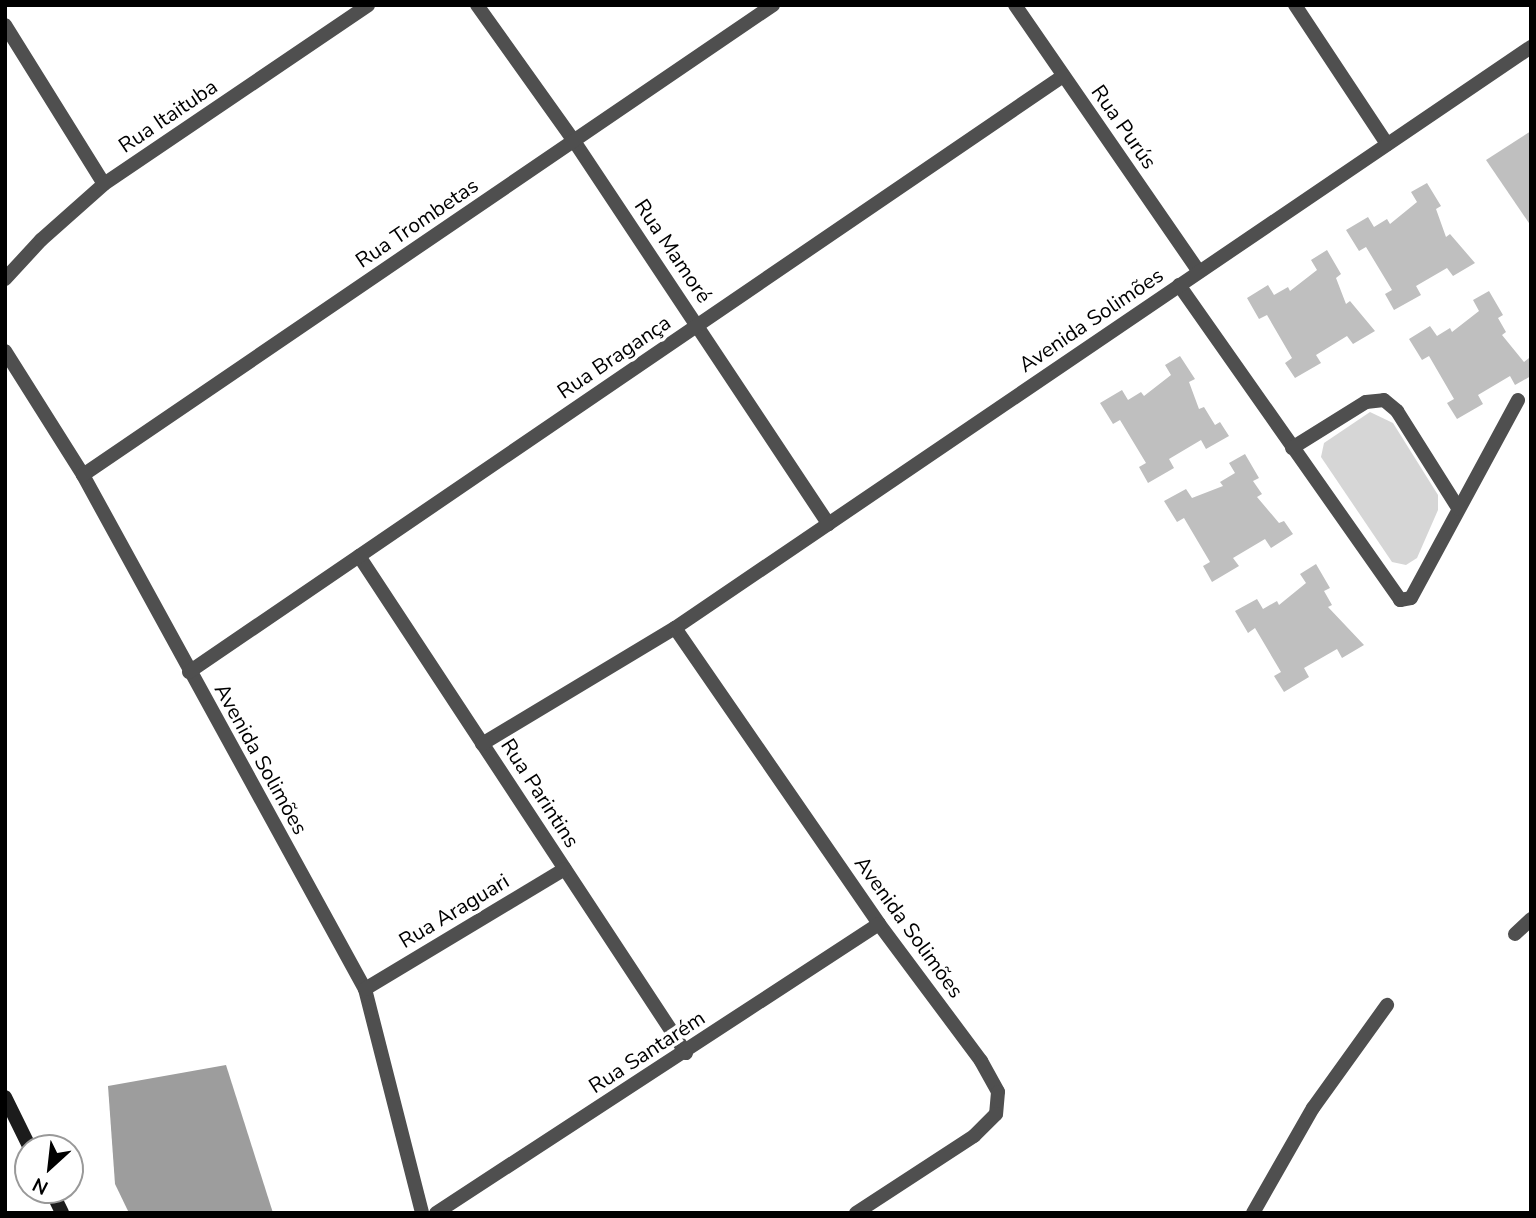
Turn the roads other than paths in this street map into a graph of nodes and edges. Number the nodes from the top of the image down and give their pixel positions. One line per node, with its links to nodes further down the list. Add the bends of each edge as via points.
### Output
1 (368, 5): 11 (street, Rua Itaituba)
2 (477, 5): 9 (street, Rua Mamoré)
3 (773, 5): 9 (street, Rua Trombetas)
4 (1015, 5): 8 (street, Rua Purús)
5 (1295, 5): 10 (street)
6 (5, 25): 11 (street)
7 (1531, 47): 10 (street, Avenida Solimões)
8 (1063, 76): 12 (street, Rua Purús); 15 (street, Rua Bragança)
9 (574, 141): 15 (street, Rua Mamoré); 19 (street, Rua Trombetas)
10 (1387, 144): 12 (street, Avenida Solimões)
11 (104, 184): 13 (street, Rua Itaituba)
12 (1199, 272): 14 (street, Avenida Solimões)
13 (5, 279)
14 (1179, 285): 18 (street); 21 (street, Avenida Solimões)
15 (697, 326): 21 (street, Rua Mamoré); 22 (street, Rua Bragança)
16 (5, 351): 19 (street, Avenida Solimões)
17 (1518, 400): 20 (street)
18 (1292, 448): 20 (street, via 1366,402 1384,400 1397,411); 20 (street, via 1400,600 1410,598)
19 (83, 475): 24 (street, Avenida Solimões)
20 (1458, 508)
21 (828, 524): 23 (street, Avenida Solimões)
22 (359, 556): 24 (street, Rua Bragança); 25 (street, Rua Parintins)
23 (675, 628): 25 (street, Avenida Solimões); 28 (street, Avenida Solimões)
24 (189, 672): 30 (street, Avenida Solimões)
25 (482, 744): 26 (street, Rua Parintins)
26 (565, 869): 30 (street, Rua Araguari); 32 (street, Rua Parintins)
27 (1531, 919): 29 (street)
28 (879, 925): 32 (street, Rua Santarém); 37 (street, Avenida Solimões, via 981,1061 999,1102 996,1114 974,1136)
29 (1515, 934)
30 (365, 989): 35 (street, Avenida Solimões)
31 (1387, 1005): 38 (street, via 1313,1108)
32 (686, 1053): 36 (street, Rua Santarém)
33 (5, 1097): 34 (main road)
34 (23, 1134)
35 (422, 1213)
36 (436, 1213)
37 (856, 1213)
38 (1254, 1213)

